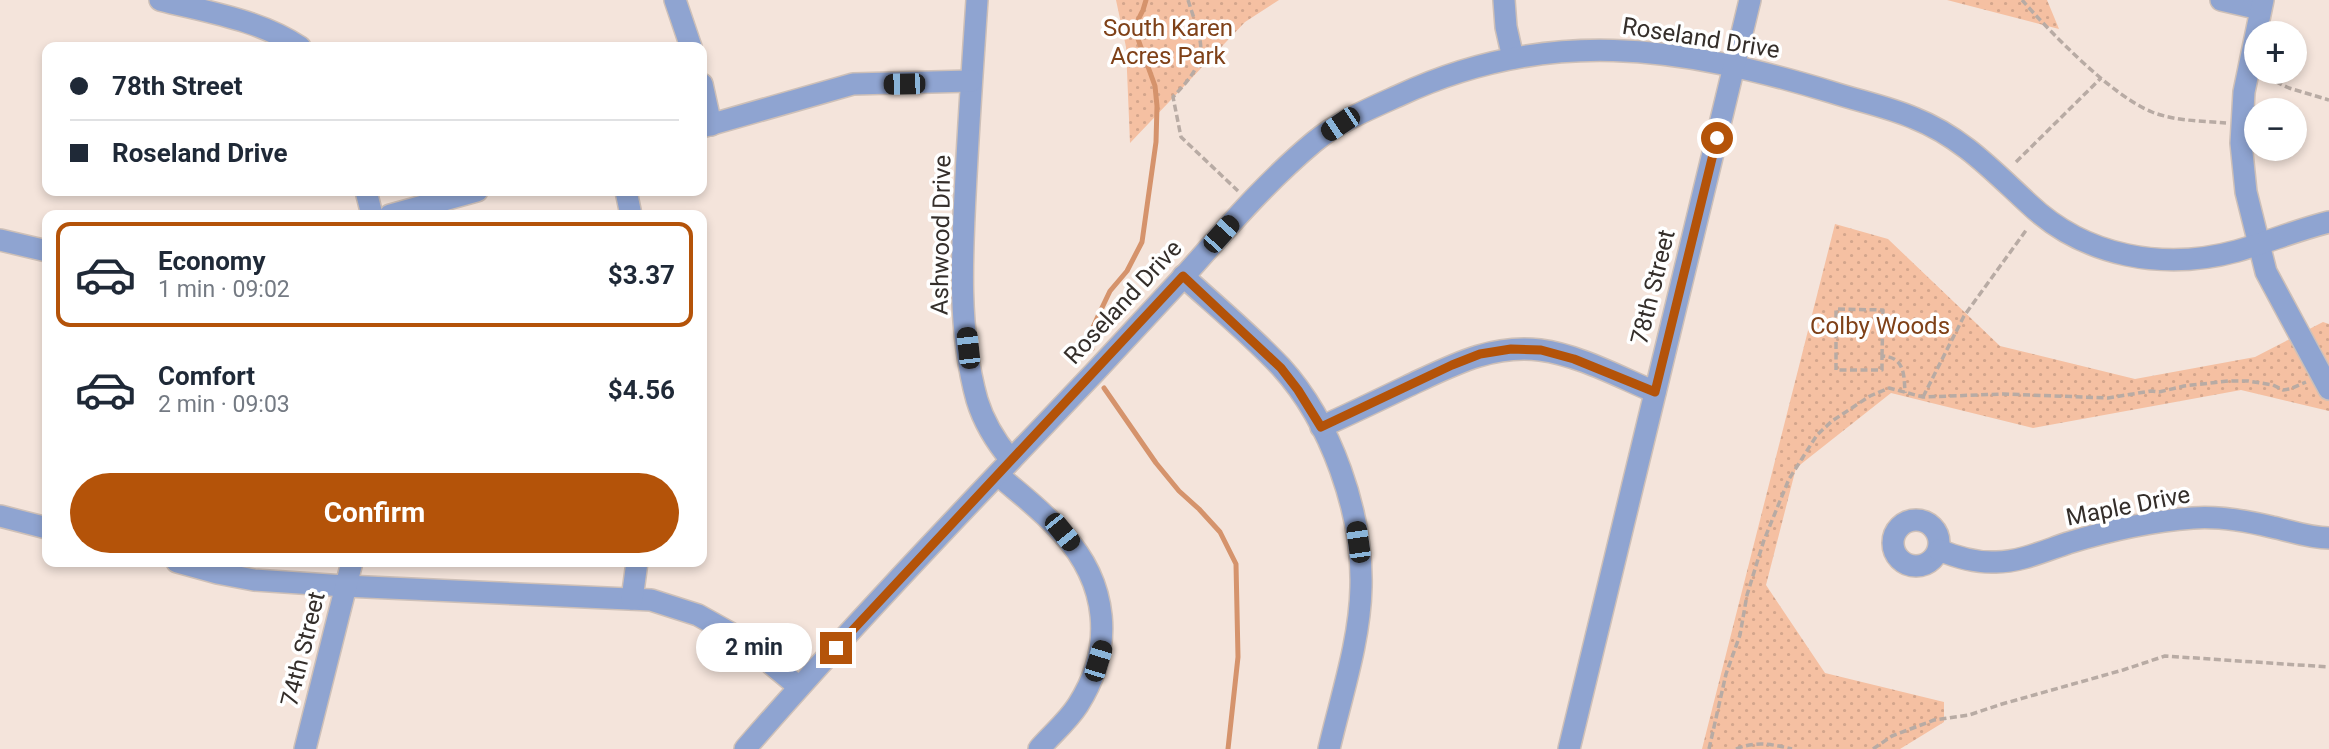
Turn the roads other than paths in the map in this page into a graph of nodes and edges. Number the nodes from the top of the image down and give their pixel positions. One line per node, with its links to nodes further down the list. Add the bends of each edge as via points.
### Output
1 (160, 0): 8 (street, via 260,26)
2 (675, 0): 9 (street)
3 (977, 0): 12 (street, Ashwood Drive)
4 (1504, 0): 10 (street)
5 (1750, 0): 11 (street, 78th Street)
6 (2221, 0): 7 (street)
7 (2262, 4): 18 (street, via 2244,92 2241,143)
8 (292, 42)
9 (689, 42)
10 (1513, 58): 11 (street, Roseland Drive, via 1600,49 1648,51); 20 (street, Roseland Drive, via 1428,82 1340,124 1274,177)
11 (1734, 67): 18 (street, Roseland Drive, via 1916,118 1980,157 2031,206 2087,244 2123,255 2189,260); 22 (street, 78th Street)
12 (971, 81): 13 (street, via 853,85); 24 (street, Ashwood Drive, via 964,310 978,402)
13 (707, 126)
14 (459, 196): 15 (street)
15 (408, 210)
16 (2329, 222): 18 (street, Roseland Drive)
17 (0, 240): 19 (street)
18 (2257, 243): 21 (street, via 2266,272)
19 (42, 250)
20 (1183, 276): 23 (street, via 1281,368); 24 (street, Roseland Drive)
21 (2325, 381)
22 (1655, 392): 23 (street, via 1574,359 1541,350 1511,349 1452,365); 39 (street, 78th Street)
23 (1321, 427): 38 (street, via 1342,470 1361,563 1353,644)
24 (1005, 468): 34 (street, Roseland Drive); 37 (street, Ashwood Drive, via 1077,551 1099,602 1102,648 1094,674 1077,706)
25 (0, 516): 26 (street)
26 (42, 527)
27 (2329, 538): 28 (street, Maple Drive, via 2220,518 2193,518 2141,525 1995,562)
28 (1938, 550)
29 (195, 567): 32 (street, via 254,580)
30 (351, 567): 32 (street, 74th Street)
31 (635, 567): 33 (street)
32 (345, 586): 33 (street); 35 (street, 74th Street)
33 (632, 599): 34 (street, via 651,600 698,615 741,639)
34 (799, 687): 36 (street, Roseland Drive)
35 (305, 749)
36 (745, 749)
37 (1038, 749)
38 (1329, 749)
39 (1569, 749)

